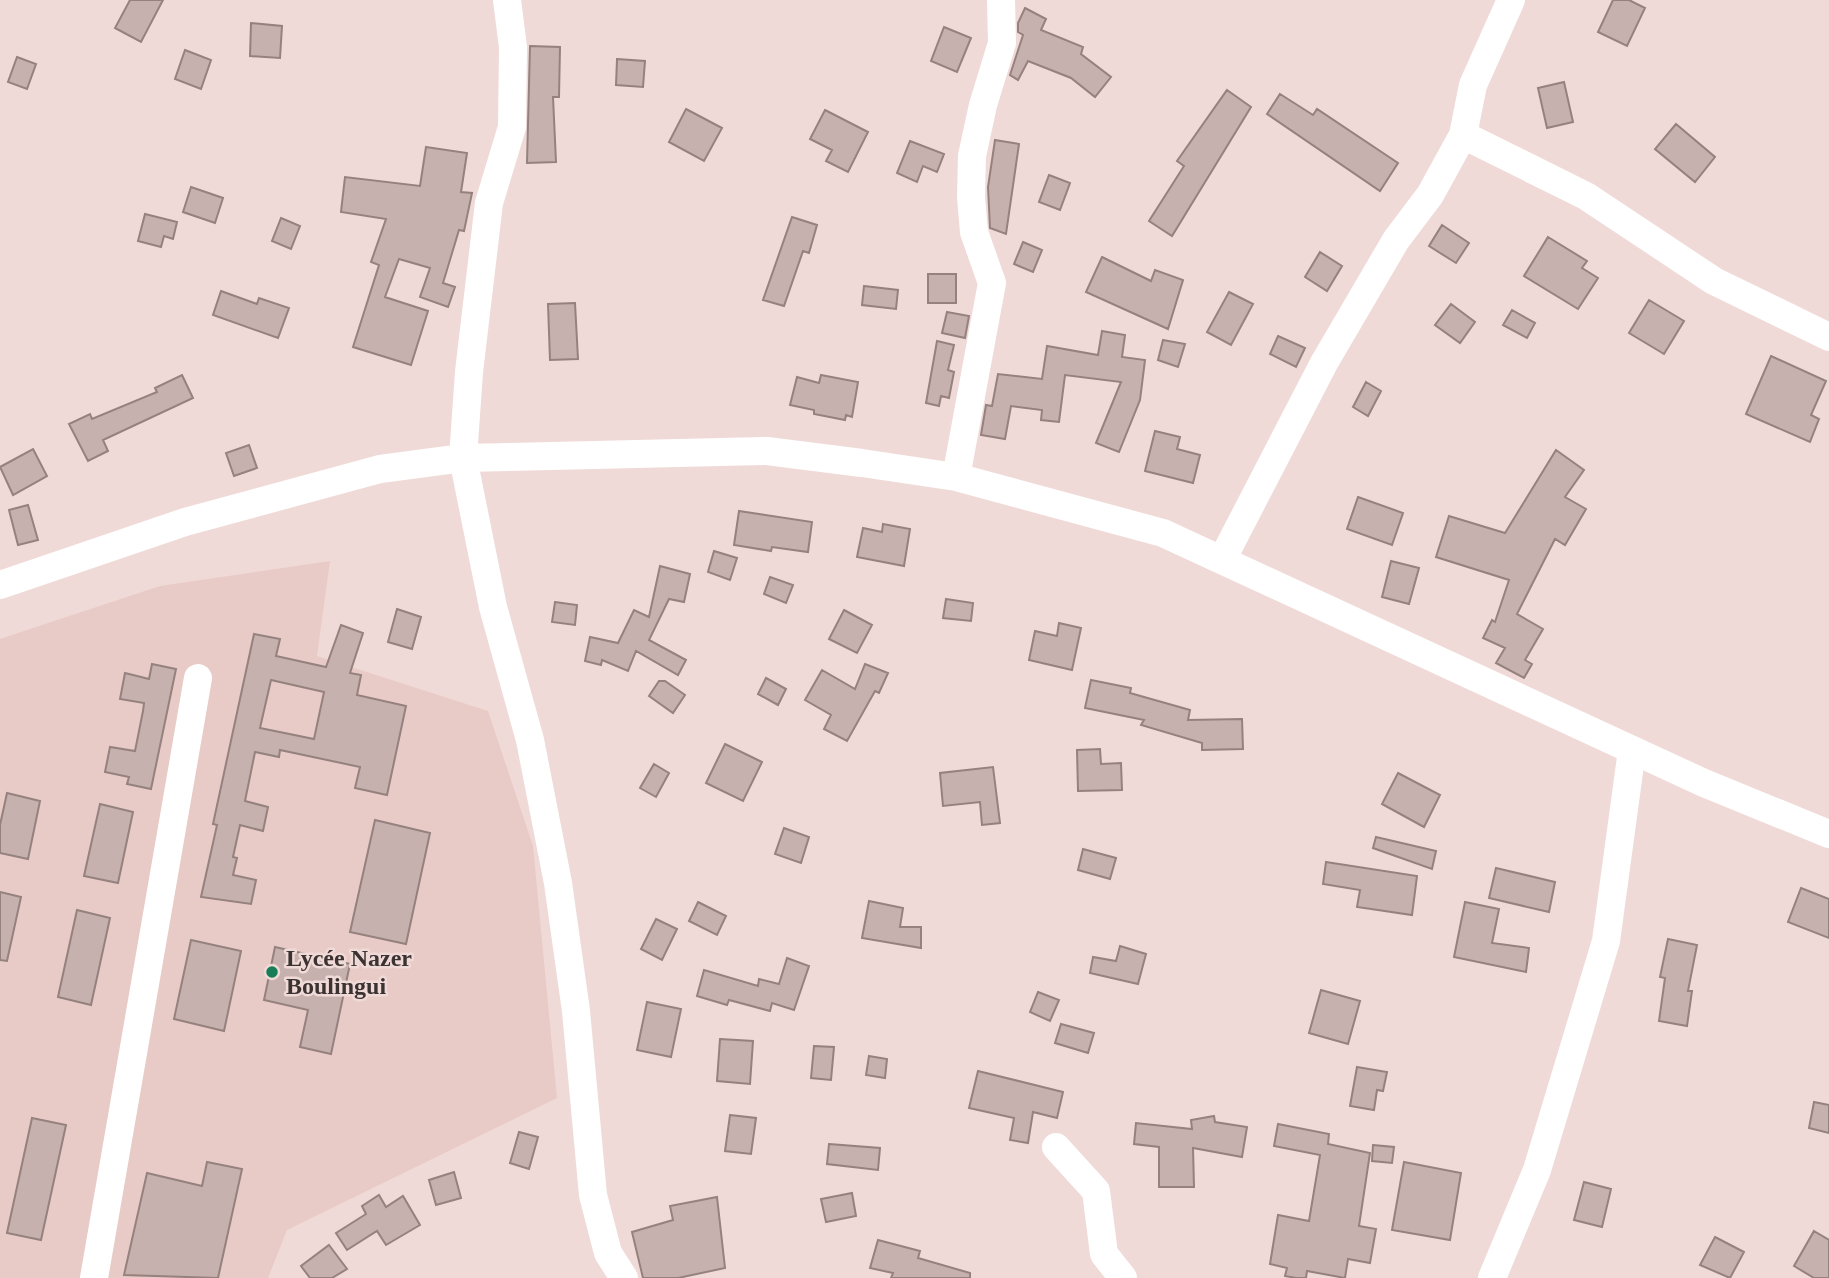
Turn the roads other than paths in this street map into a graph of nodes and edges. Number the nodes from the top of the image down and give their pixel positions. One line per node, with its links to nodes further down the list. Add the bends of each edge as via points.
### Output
1 (508, 0): 6 (street, via 513,47 512,127 489,203)
2 (1001, 0): 7 (street, via 1002,43 972,156 974,232 992,283)
3 (1511, 0): 4 (street, via 1473,85)
4 (1463, 135): 5 (street, via 1586,196 1714,281); 8 (street, via 1331,351)
5 (1829, 337)
6 (463, 458): 7 (street, via 767,451); 9 (street, via 380,469 185,522); 15 (street, via 493,607 530,740 558,883 576,1011 593,1195 608,1253)
7 (956, 477): 8 (street, via 1163,533)
8 (1223, 558): 11 (street)
9 (0, 585)
10 (198, 678): 14 (street)
11 (1632, 750): 12 (street); 17 (street, via 1606,941 1537,1170)
12 (1829, 834)
13 (1056, 1147): 16 (street, via 1096,1191 1104,1254)
14 (94, 1278)
15 (624, 1278)
16 (1123, 1278)
17 (1492, 1278)

